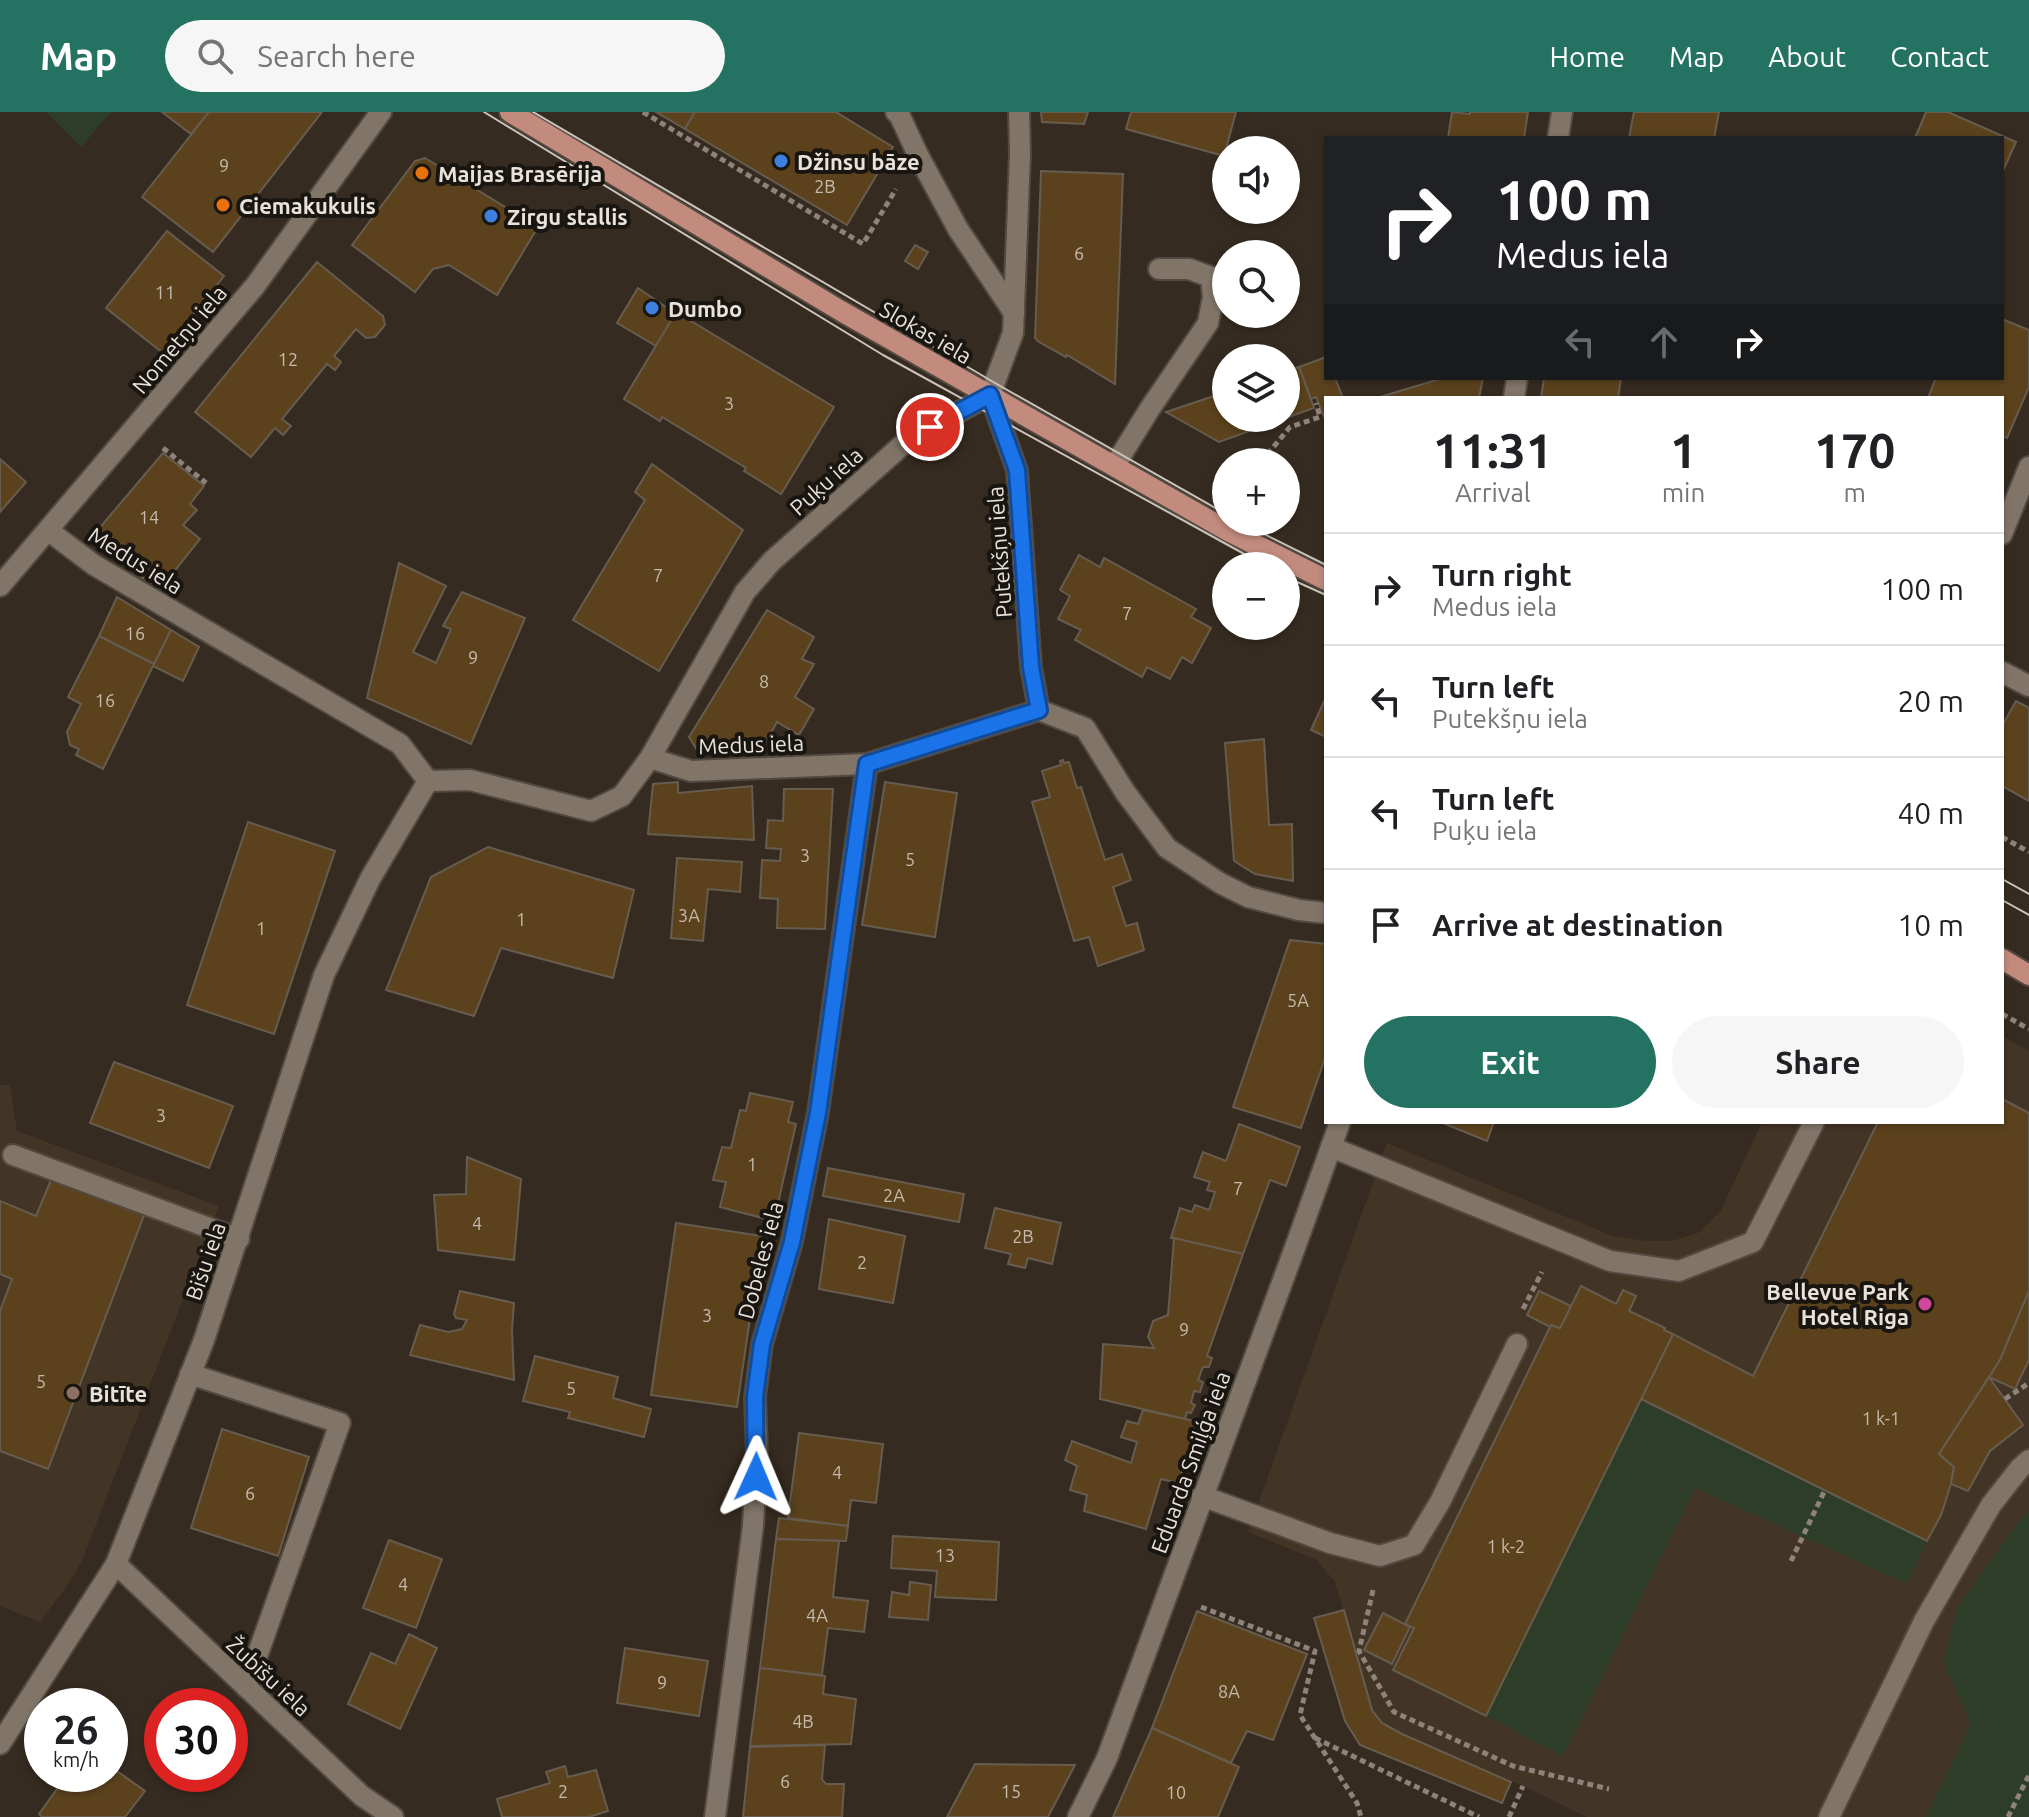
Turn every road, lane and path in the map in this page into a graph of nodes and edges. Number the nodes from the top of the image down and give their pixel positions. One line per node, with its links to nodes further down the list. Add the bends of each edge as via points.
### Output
1 (381, 112): 19 (street, Nometņu iela, via 255,286)
2 (510, 112): 11 (main road, Slokas iela)
3 (643, 112): 8 (path, via 863,244)
4 (896, 112): 10 (street, via 958,229)
5 (1019, 112): 10 (street)
6 (1562, 112): 7 (street)
7 (1558, 136)
8 (873, 224)
9 (1159, 269): 15 (street, via 1189,269 1211,277 1208,323)
10 (1014, 313): 11 (street, via 1013,333)
11 (990, 395): 15 (main road, Slokas iela); 24 (street, Putekšņu iela, via 1017,470 1031,667); 25 (street, Puķu iela, via 909,439 772,561 745,592)
12 (1316, 403): 13 (path, via 1320,417 1290,427)
13 (1273, 448)
14 (165, 449): 17 (path)
15 (1115, 465): 20 (main road, Slokas iela)
16 (2029, 467): 18 (street)
17 (206, 483)
18 (2004, 529)
19 (49, 531): 21 (street, Nometņu iela); 27 (street, Medus iela, via 94,565 400,744)
20 (1324, 579)
21 (0, 586)
22 (2004, 673): 23 (street)
23 (2029, 686)
24 (1039, 710): 26 (street, Medus iela); 30 (street, via 1085,728 1167,848 1248,897)
25 (650, 758): 26 (street, Medus iela, via 691,771); 27 (street, via 622,796 591,811 470,780)
26 (867, 764): 58 (street, Dobeles iela, via 818,1113 792,1242 762,1344 755,1397 753,1526)
27 (428, 781): 39 (street, Bišu iela, via 370,879 324,975)
28 (2004, 838): 29 (path)
29 (2029, 852)
30 (1324, 913)
31 (2004, 960): 32 (main road)
32 (2029, 975)
33 (2004, 1015): 34 (path)
34 (2029, 1029)
35 (1339, 1124): 37 (street, Eduarda Smiļģa iela)
36 (1813, 1124): 37 (street, via 1753,1242 1679,1271 1610,1261)
37 (1331, 1147): 46 (street, Eduarda Smiļģa iela)
38 (13, 1155): 39 (street)
39 (239, 1239): 41 (street, Bišu iela)
40 (1517, 1344): 47 (street, via 1414,1545)
41 (190, 1374): 49 (street, Bišu iela); 51 (street, via 340,1423)
42 (2029, 1383): 43 (path)
43 (2005, 1399)
44 (2029, 1460): 63 (street, via 1991,1505 1924,1621)
45 (1825, 1490): 48 (path)
46 (1202, 1496): 47 (street); 59 (street, Eduarda Smiļģa iela, via 1107,1758)
47 (1380, 1556): 56 (path, via 1359,1651 1394,1712 1513,1766)
48 (1791, 1561)
49 (116, 1564): 51 (street, Žubīšu iela); 53 (street, Bišu iela)
50 (1222, 1615): 52 (path, via 1315,1651 1300,1715)
51 (246, 1687): 57 (street, Žubīšu iela, via 362,1796)
52 (1315, 1737): 60 (path); 61 (path)
53 (0, 1744)
54 (2029, 1775): 64 (path)
55 (1523, 1786): 62 (path)
56 (1609, 1789)
57 (393, 1817)
58 (715, 1817)
59 (1078, 1817)
60 (1361, 1817)
61 (1479, 1817)
62 (1509, 1817)
63 (1829, 1817)
64 (2008, 1817)

